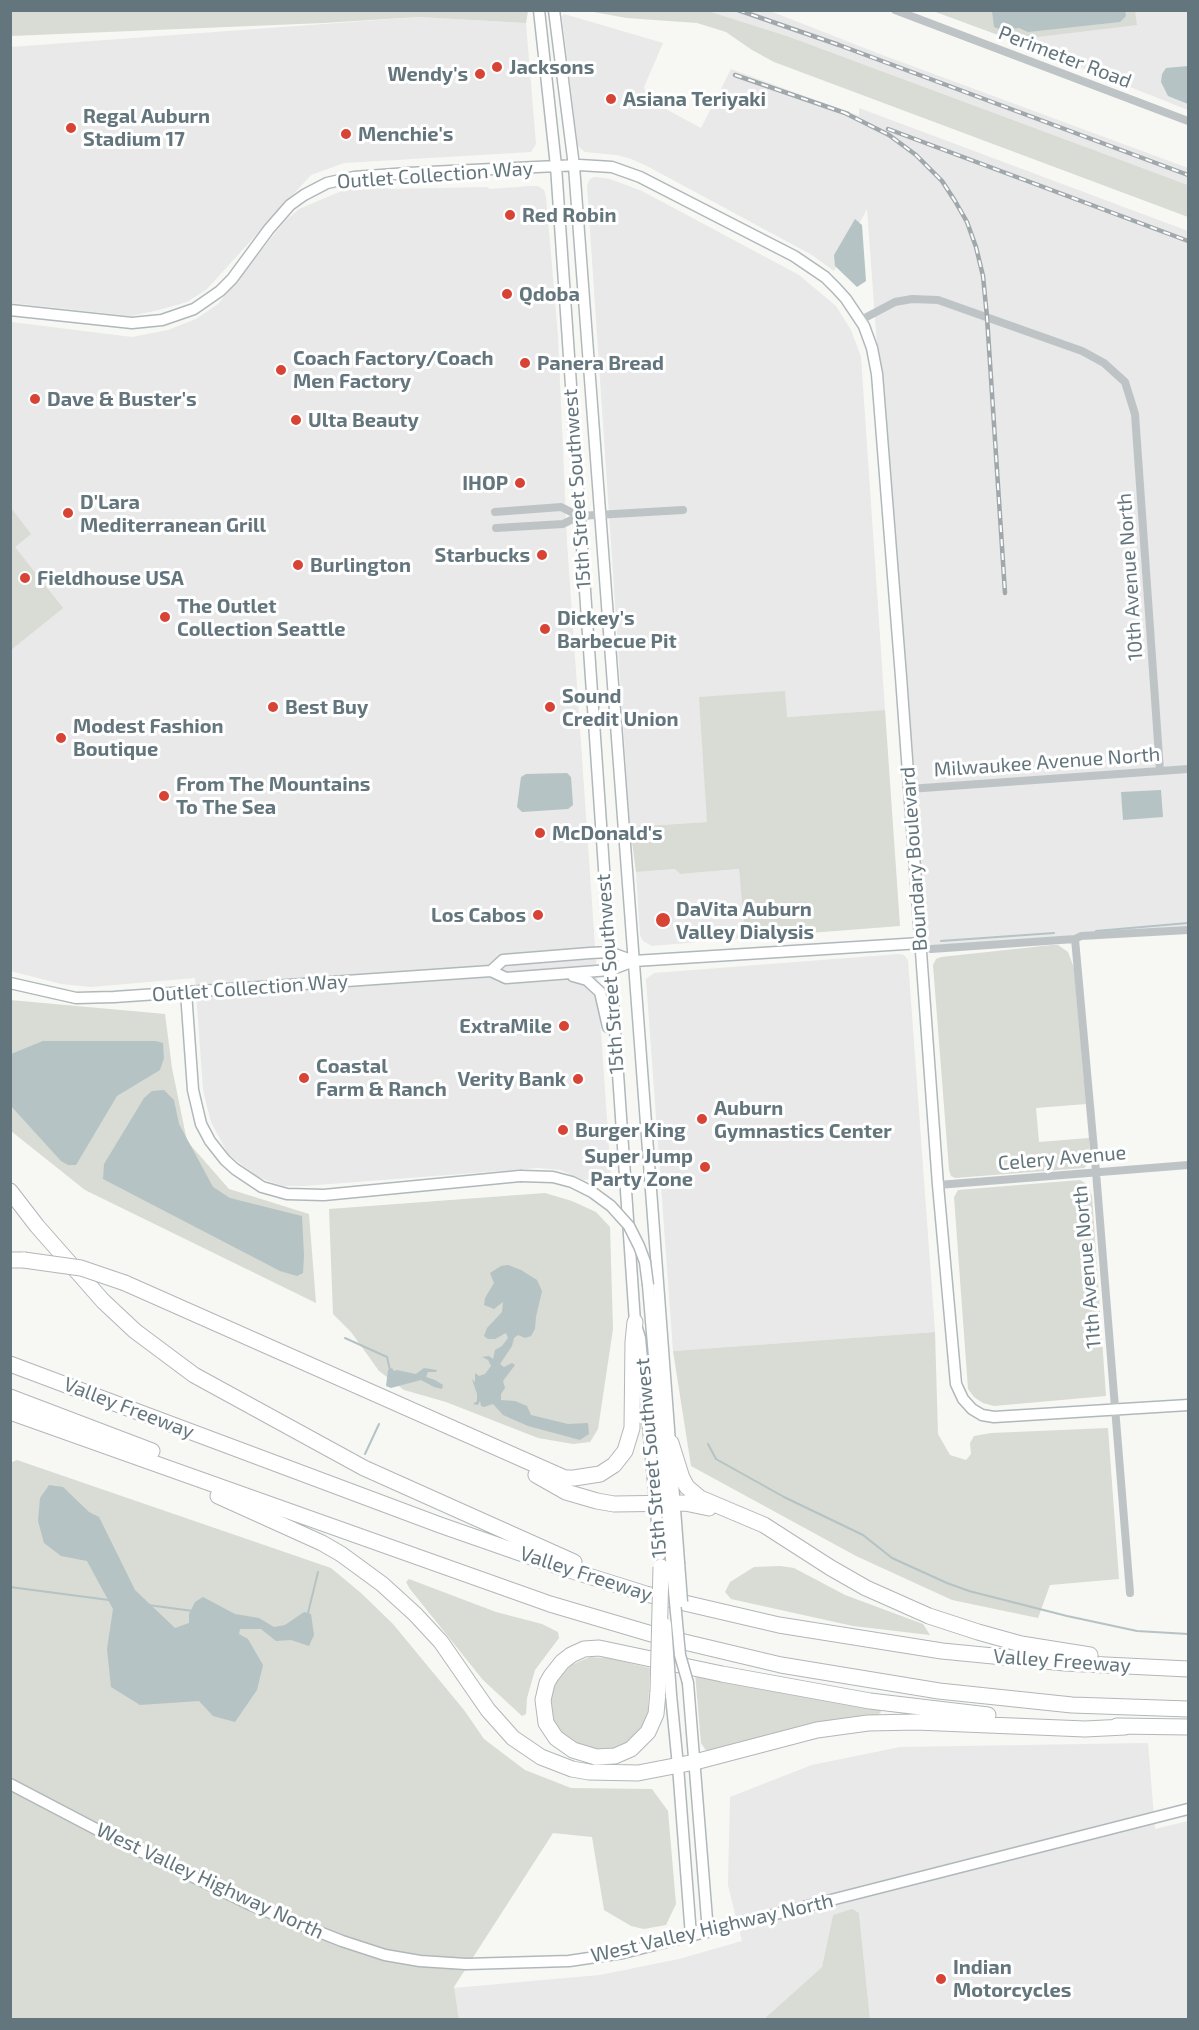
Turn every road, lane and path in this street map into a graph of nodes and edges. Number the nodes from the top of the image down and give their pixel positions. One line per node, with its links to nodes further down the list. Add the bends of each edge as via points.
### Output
1 (539, 10): 5 (main road, 15th Street Southwest)
2 (555, 10): 6 (main road, 15th Street Southwest)
3 (895, 10): 4 (street, Perimeter Road)
4 (1188, 121)
5 (556, 166): 6 (main road, Outlet Collection Way); 7 (main road, Outlet Collection Way, via 354,177 327,183 290,205 220,291 194,309 162,320 132,323); 12 (main road, 15th Street Southwest)
6 (574, 166): 8 (main road, Boundary Boulevard, via 605,166 629,172 784,251 825,277); 11 (main road, 15th Street Southwest)
7 (10, 310)
8 (861, 320): 15 (street, 10th Avenue North, via 903,300 939,300 1082,351 1104,363 1125,382 1135,414); 16 (main road, Boundary Boulevard, via 872,348 878,381)
9 (683, 510): 11 (street)
10 (495, 512): 12 (street, via 561,507)
11 (600, 515): 12 (street); 22 (main road, 15th Street Southwest)
12 (579, 516): 13 (street, via 563,524); 21 (main road, 15th Street Southwest)
13 (496, 528)
14 (1188, 769): 15 (street, Milwaukee Avenue North)
15 (1160, 771): 16 (street, Milwaukee Avenue North)
16 (909, 789): 19 (main road, Boundary Boulevard)
17 (1188, 930): 18 (street)
18 (1075, 939): 20 (street); 30 (street, 11th Avenue North)
19 (921, 943): 22 (main road); 31 (main road, Boundary Boulevard)
20 (931, 949)
21 (609, 952): 22 (main road); 23 (main road, Outlet Collection Way, via 503,960); 24 (main road, 15th Street Southwest)
22 (634, 960): 24 (main road, Outlet Collection Way); 42 (main road, 15th Street Southwest)
23 (491, 970): 25 (main road, Outlet Collection Way, via 506,978); 27 (main road, Outlet Collection Way)
24 (610, 970): 25 (main road, Outlet Collection Way); 28 (main road, 15th Street Southwest)
25 (548, 974): 28 (main road, via 581,977 600,992)
26 (10, 983): 27 (main road, Outlet Collection Way, via 76,998)
27 (186, 992): 43 (main road, bridge, via 193,1090 201,1124 225,1160 262,1187 287,1194 324,1195 519,1176 553,1177 572,1182 611,1206 634,1234 645,1262)
28 (617, 1077): 34 (main road, 15th Street Southwest)
29 (1188, 1165): 30 (street, Celery Avenue)
30 (1096, 1172): 31 (street, Celery Avenue); 38 (street, 11th Avenue North)
31 (938, 1185): 38 (main road, Boundary Boulevard, via 955,1379 963,1399 972,1410 994,1417)
32 (10, 1191): 48 (highway, via 103,1301 135,1332 194,1375 364,1468)
33 (17, 1260): 39 (highway, bridge, via 81,1268 125,1283)
34 (635, 1322): 39 (highway, via 632,1428 625,1451 614,1466 600,1474 565,1478); 43 (main road, 15th Street Southwest)
35 (10, 1364): 48 (highway, Valley Freeway, via 440,1525)
36 (10, 1397): 45 (highway, via 312,1513)
37 (1188, 1405): 38 (main road)
38 (1116, 1410): 47 (street, 11th Avenue North)
39 (417, 1411): 43 (highway, via 582,1498 614,1504)
40 (10, 1412): 41 (highway, Valley Freeway)
41 (58, 1428): 45 (highway, Valley Freeway); 55 (highway, via 341,1554 382,1584 422,1621 501,1726 541,1757 572,1769 609,1773)
42 (671, 1443): 43 (main road, 15th Street Southwest); 44 (highway, via 682,1478 693,1493)
43 (665, 1503): 44 (highway, via 704,1506); 46 (main road, 15th Street Southwest); 46 (main road, 15th Street Southwest)
44 (753, 1519): 49 (highway, via 866,1588 929,1616 1021,1644)
45 (331, 1526): 51 (highway, Valley Freeway, via 550,1604 655,1635 781,1665 993,1698)
46 (668, 1561): 50 (highway, bridge); 54 (main road, 15th Street Southwest, bridge, via 688,1683)
47 (1130, 1593)
48 (646, 1594): 49 (highway, Valley Freeway, via 779,1625 942,1651 1065,1663)
49 (1188, 1667)
50 (664, 1693): 52 (highway, via 648,1732 631,1749 615,1756 573,1750 556,1738 546,1723 543,1707 544,1691 555,1670 571,1655 599,1648 870,1701); 55 (main road)
51 (1188, 1709)
52 (1125, 1727): 53 (highway); 54 (highway, via 868,1724 807,1732)
53 (1188, 1727)
54 (695, 1762): 55 (highway); 58 (main road, 15th Street Southwest)
55 (678, 1766): 59 (main road)
56 (10, 1784): 59 (main road, West Valley Highway North, via 252,1905 386,1956 466,1964 569,1961 623,1953)
57 (1188, 1809): 58 (main road, West Valley Highway North)
58 (708, 1932): 59 (main road, West Valley Highway North)
59 (691, 1936)

